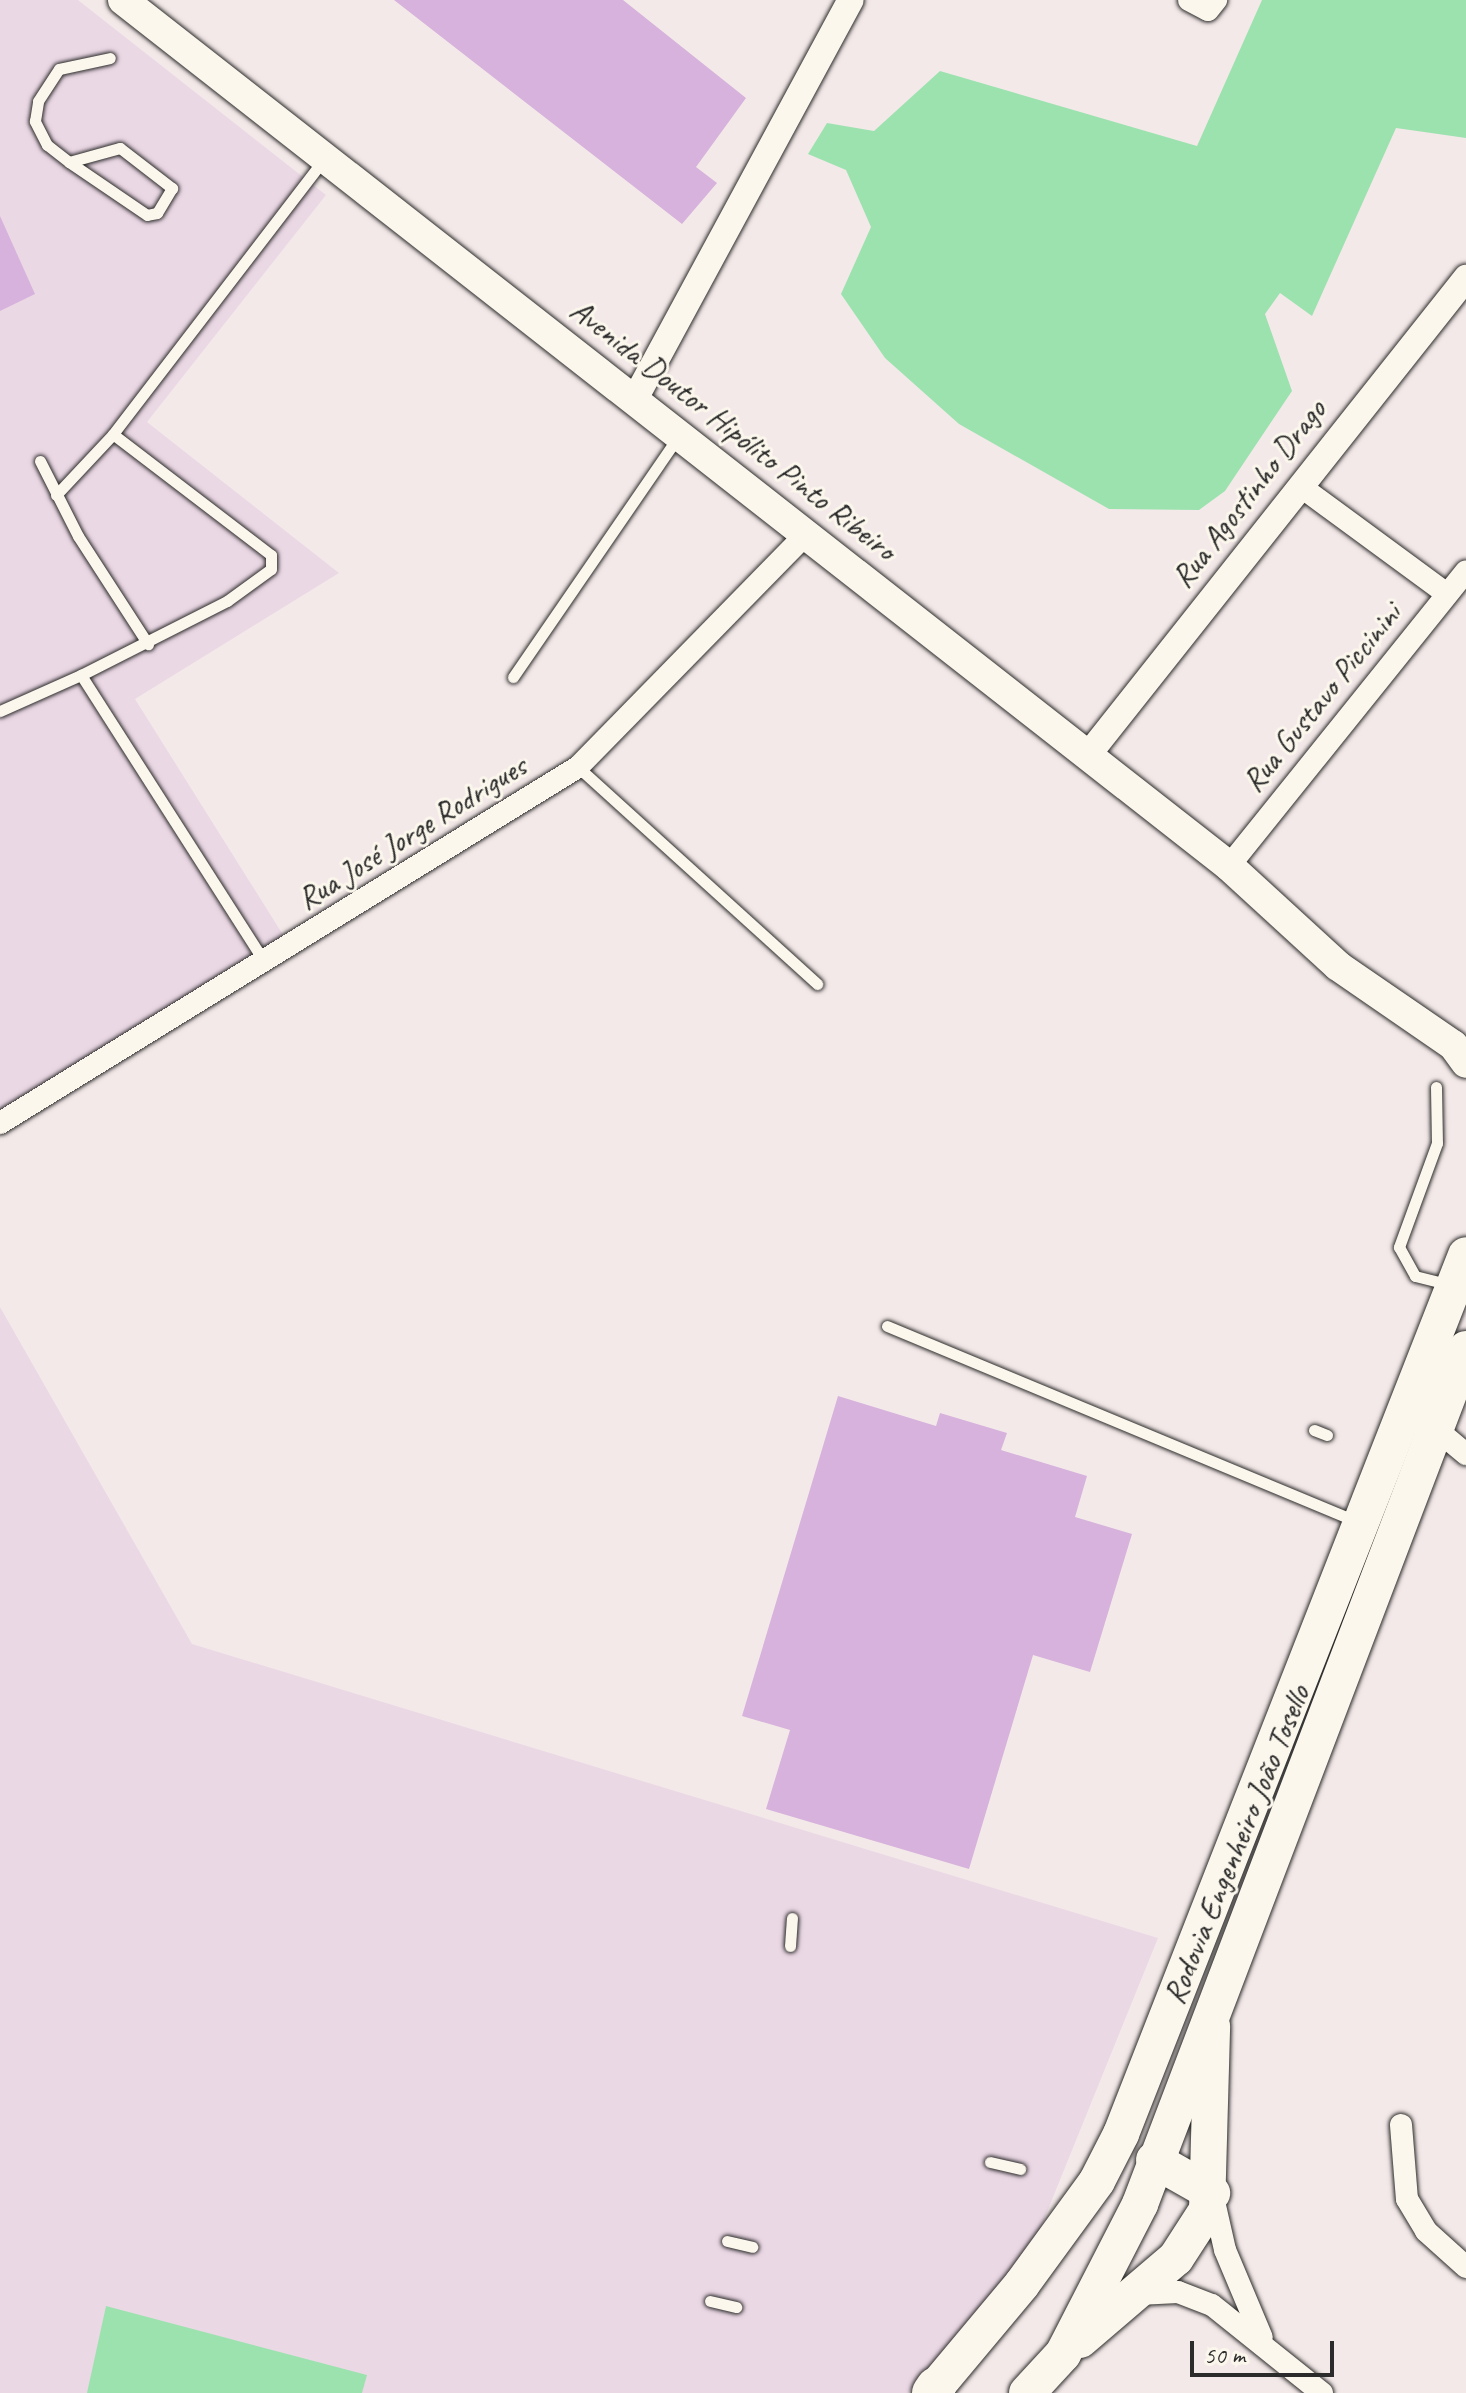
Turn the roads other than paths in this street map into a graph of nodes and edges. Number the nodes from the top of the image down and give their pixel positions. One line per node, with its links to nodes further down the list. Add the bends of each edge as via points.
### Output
1 (123, 0): 4 (main road, Avenida Doutor Hipólito Pinto Ribeiro)
2 (851, 0): 7 (street)
3 (110, 58): 5 (lane, via 59,69 38,101 35,121 47,145)
4 (326, 156): 7 (main road, Avenida Doutor Hipólito Pinto Ribeiro); 9 (lane)
5 (69, 162): 5 (lane, via 147,215 157,213 172,188 120,148)
6 (1466, 278): 11 (street, Rua Agostinho Drago)
7 (636, 397): 8 (main road, Avenida Doutor Hipólito Pinto Ribeiro)
8 (681, 433): 13 (main road, Avenida Doutor Hipólito Pinto Ribeiro); 18 (lane)
9 (113, 434): 12 (lane); 16 (lane, via 271,555 265,579)
10 (40, 461): 12 (lane)
11 (1300, 486): 15 (street); 20 (street, Rua Agostinho Drago)
12 (56, 495): 16 (lane)
13 (807, 533): 20 (main road, Avenida Doutor Hipólito Pinto Ribeiro); 21 (street, Rua José Jorge Rodrigues)
14 (1466, 571): 15 (street, Rua Gustavo Piccinini)
15 (1447, 594): 22 (street, Rua Gustavo Piccinini)
16 (148, 644): 17 (lane)
17 (81, 675): 19 (lane); 24 (lane)
18 (513, 677)
19 (0, 711)
20 (1088, 755): 22 (main road, Avenida Doutor Hipólito Pinto Ribeiro)
21 (578, 767): 24 (street, Rua José Jorge Rodrigues); 25 (lane)
22 (1229, 866): 23 (main road, Avenida Doutor Hipólito Pinto Ribeiro)
23 (1294, 923): 26 (main road, Avenida Doutor Hipólito Pinto Ribeiro); 27 (main road, Avenida Doutor Hipólito Pinto Ribeiro, via 1338,966 1453,1045)
24 (265, 963): 29 (street, Rua José Jorge Rodrigues)
25 (817, 984)
26 (1466, 1032)
27 (1466, 1063)
28 (1436, 1087): 30 (lane, via 1437,1143 1399,1247 1415,1276)
29 (0, 1123)
30 (1461, 1270): 37 (highway, Rodovia Engenheiro João Tosello)
31 (887, 1326): 37 (lane)
32 (1466, 1349): 33 (highway, Rodovia Engenheiro João Tosello)
33 (1436, 1429): 36 (street); 40 (highway, Rodovia Engenheiro João Tosello)
34 (1314, 1430): 35 (lane)
35 (1327, 1435)
36 (1466, 1454)
37 (1364, 1524): 54 (highway, Rodovia Engenheiro João Tosello, via 1121,2134 1097,2181)
38 (792, 1918): 39 (lane)
39 (790, 1946)
40 (1212, 2004): 42 (highway, Rodovia Engenheiro João Tosello); 45 (highway)
41 (1401, 2125): 48 (street, via 1407,2199 1426,2231)
42 (1154, 2160): 45 (highway); 53 (highway, Rodovia Engenheiro João Tosello, via 1111,2271)
43 (990, 2162): 44 (lane)
44 (1020, 2169)
45 (1212, 2193): 49 (highway, via 1199,2229); 52 (street, via 1225,2250)
46 (727, 2241): 47 (lane)
47 (752, 2247)
48 (1466, 2267)
49 (1138, 2294): 52 (street, via 1178,2292 1212,2305); 53 (highway)
50 (710, 2301): 51 (lane)
51 (736, 2307)
52 (1264, 2343): 56 (street)
53 (1063, 2354): 55 (highway, Rodovia Engenheiro João Tosello)
54 (935, 2391)
55 (1027, 2393)
56 (1322, 2393)

